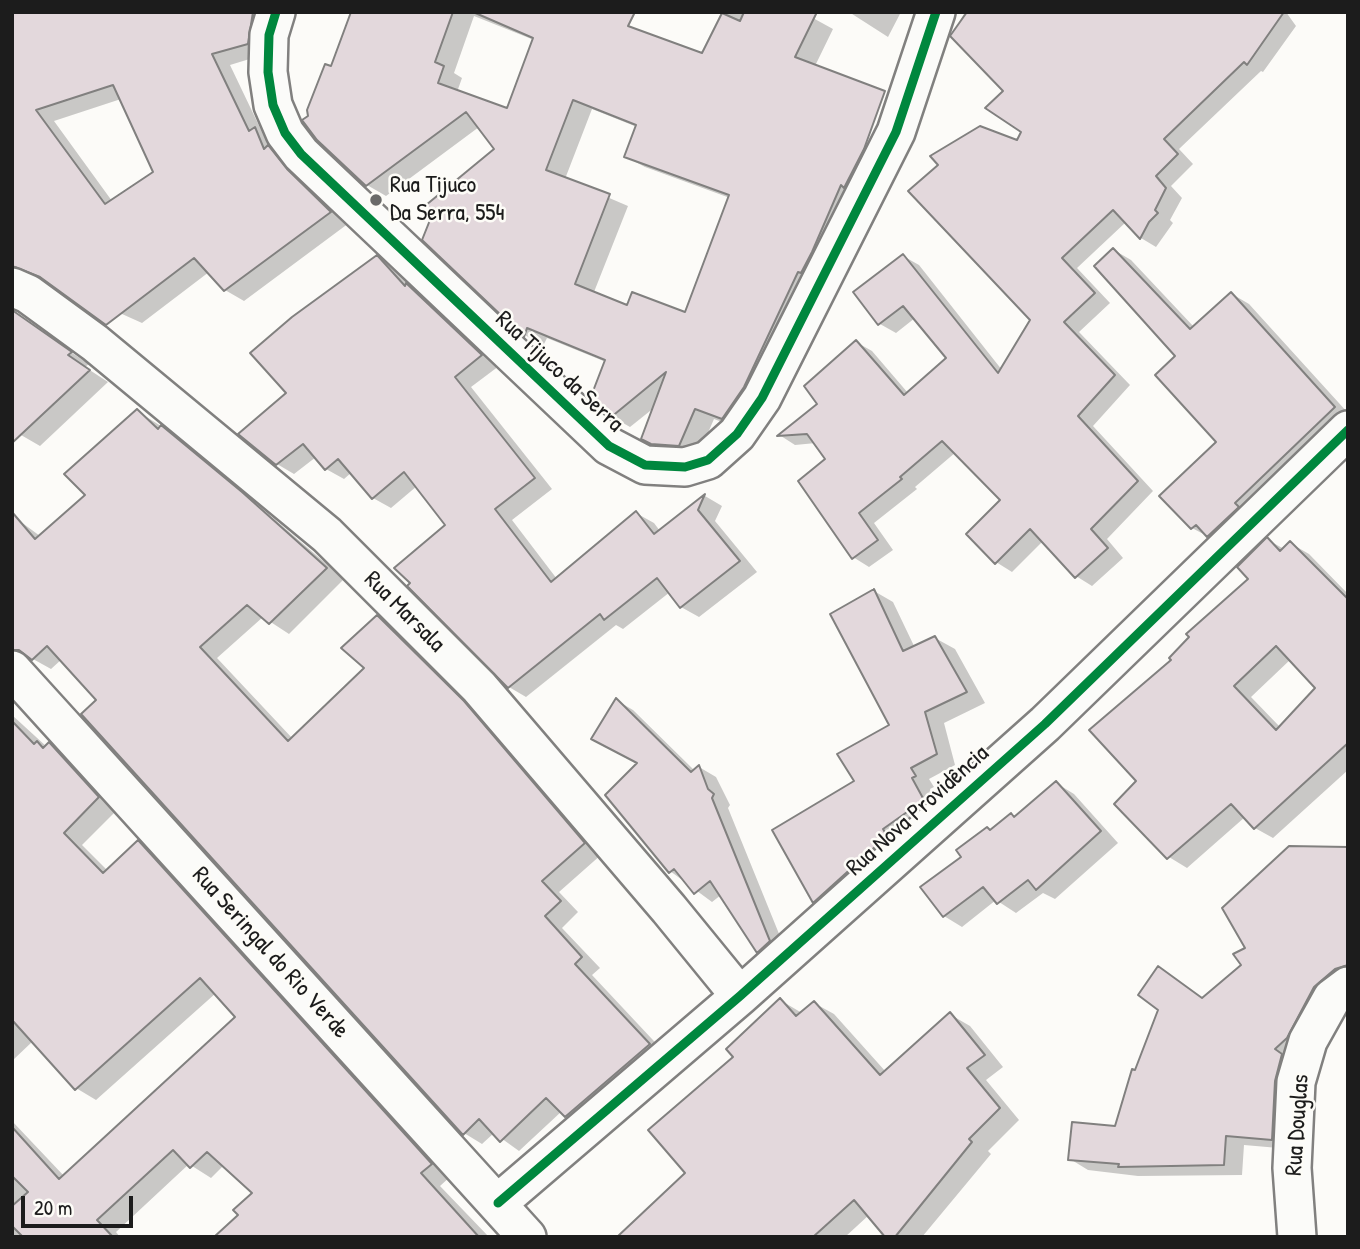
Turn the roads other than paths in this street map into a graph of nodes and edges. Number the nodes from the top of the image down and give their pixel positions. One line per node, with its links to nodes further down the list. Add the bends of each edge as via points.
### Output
1 (276, 12): 2 (street, Rua Tijuco da Serra, via 269,35 272,105 301,154 609,446 645,465 685,467 708,460 728,443 762,398 896,132)
2 (936, 12)
3 (12, 287): 7 (street, Rua Marsala, via 94,343 327,535 479,687)
4 (1348, 430): 7 (street, Rua Nova Providência, via 1045,724)
5 (12, 670): 8 (street, Rua Seringal do Rio Verde)
6 (1348, 986): 10 (street, Rua Douglas, via 1332,998 1308,1041 1296,1082 1293,1168)
7 (740, 996): 8 (street, Rua Nova Providência)
8 (498, 1203): 9 (street, Rua Seringal do Rio Verde)
9 (527, 1237)
10 (1297, 1237)

